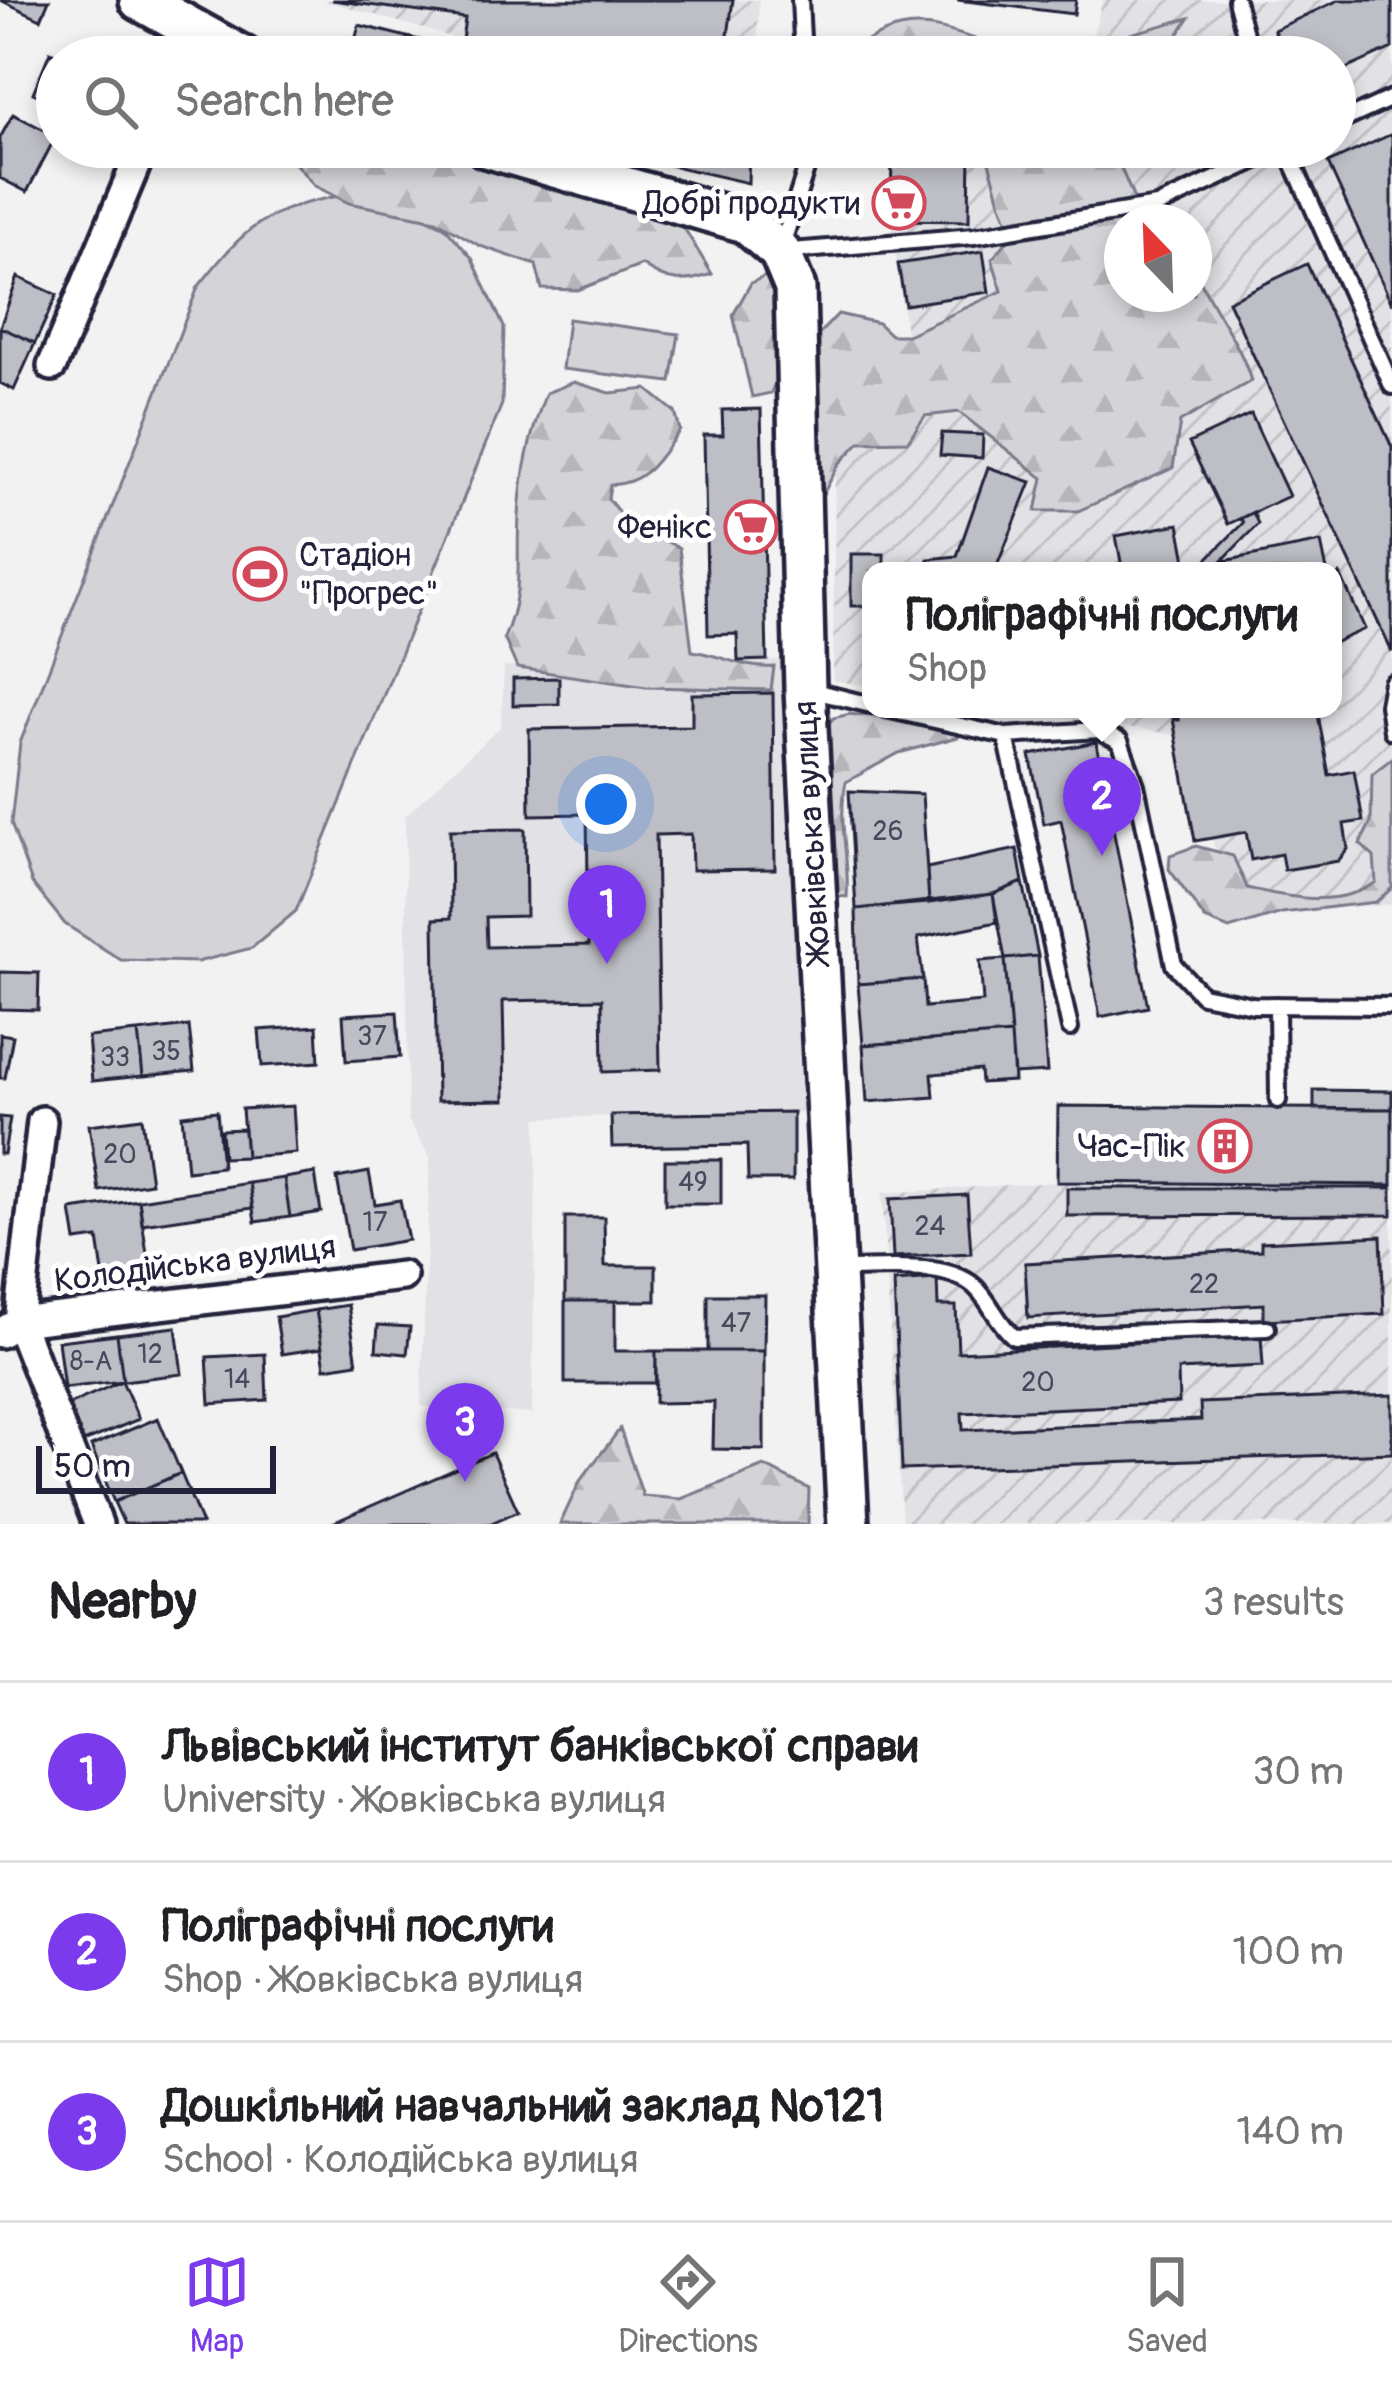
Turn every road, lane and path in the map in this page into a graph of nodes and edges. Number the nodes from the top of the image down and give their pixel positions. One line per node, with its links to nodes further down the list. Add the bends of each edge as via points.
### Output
1 (140, 0): 4 (street)
2 (800, 0): 5 (lane)
3 (1236, 0): 6 (lane)
4 (179, 36)
5 (802, 36)
6 (1245, 36)
7 (1392, 98): 8 (lane)
8 (1356, 114)
9 (134, 168): 15 (street)
10 (558, 168): 14 (street, via 745,222)
11 (806, 168): 14 (lane)
12 (1240, 168): 14 (lane, via 1157,206 974,236)
13 (1295, 168): 16 (lane)
14 (780, 252): 18 (street, Жовківська вулиця, via 795,288)
15 (52, 366)
16 (1392, 386)
17 (1392, 683): 21 (lane)
18 (805, 689): 19 (lane); 28 (street, Жовківська вулиця)
19 (862, 704)
20 (926, 718): 22 (lane)
21 (1392, 730)
22 (1006, 736): 23 (lane, via 1098,730 1120,741 1174,965 1202,995); 25 (lane)
23 (1277, 1005): 24 (lane); 26 (lane)
24 (1392, 1006)
25 (1070, 1028)
26 (1278, 1100)
27 (42, 1121): 30 (street)
28 (834, 1269): 31 (lane, via 948,1273 978,1288 1014,1337); 33 (street, Жовківська вулиця)
29 (402, 1276): 30 (street, Колодійська вулиця)
30 (9, 1327): 32 (street)
31 (1267, 1328)
32 (98, 1524)
33 (848, 1524)

